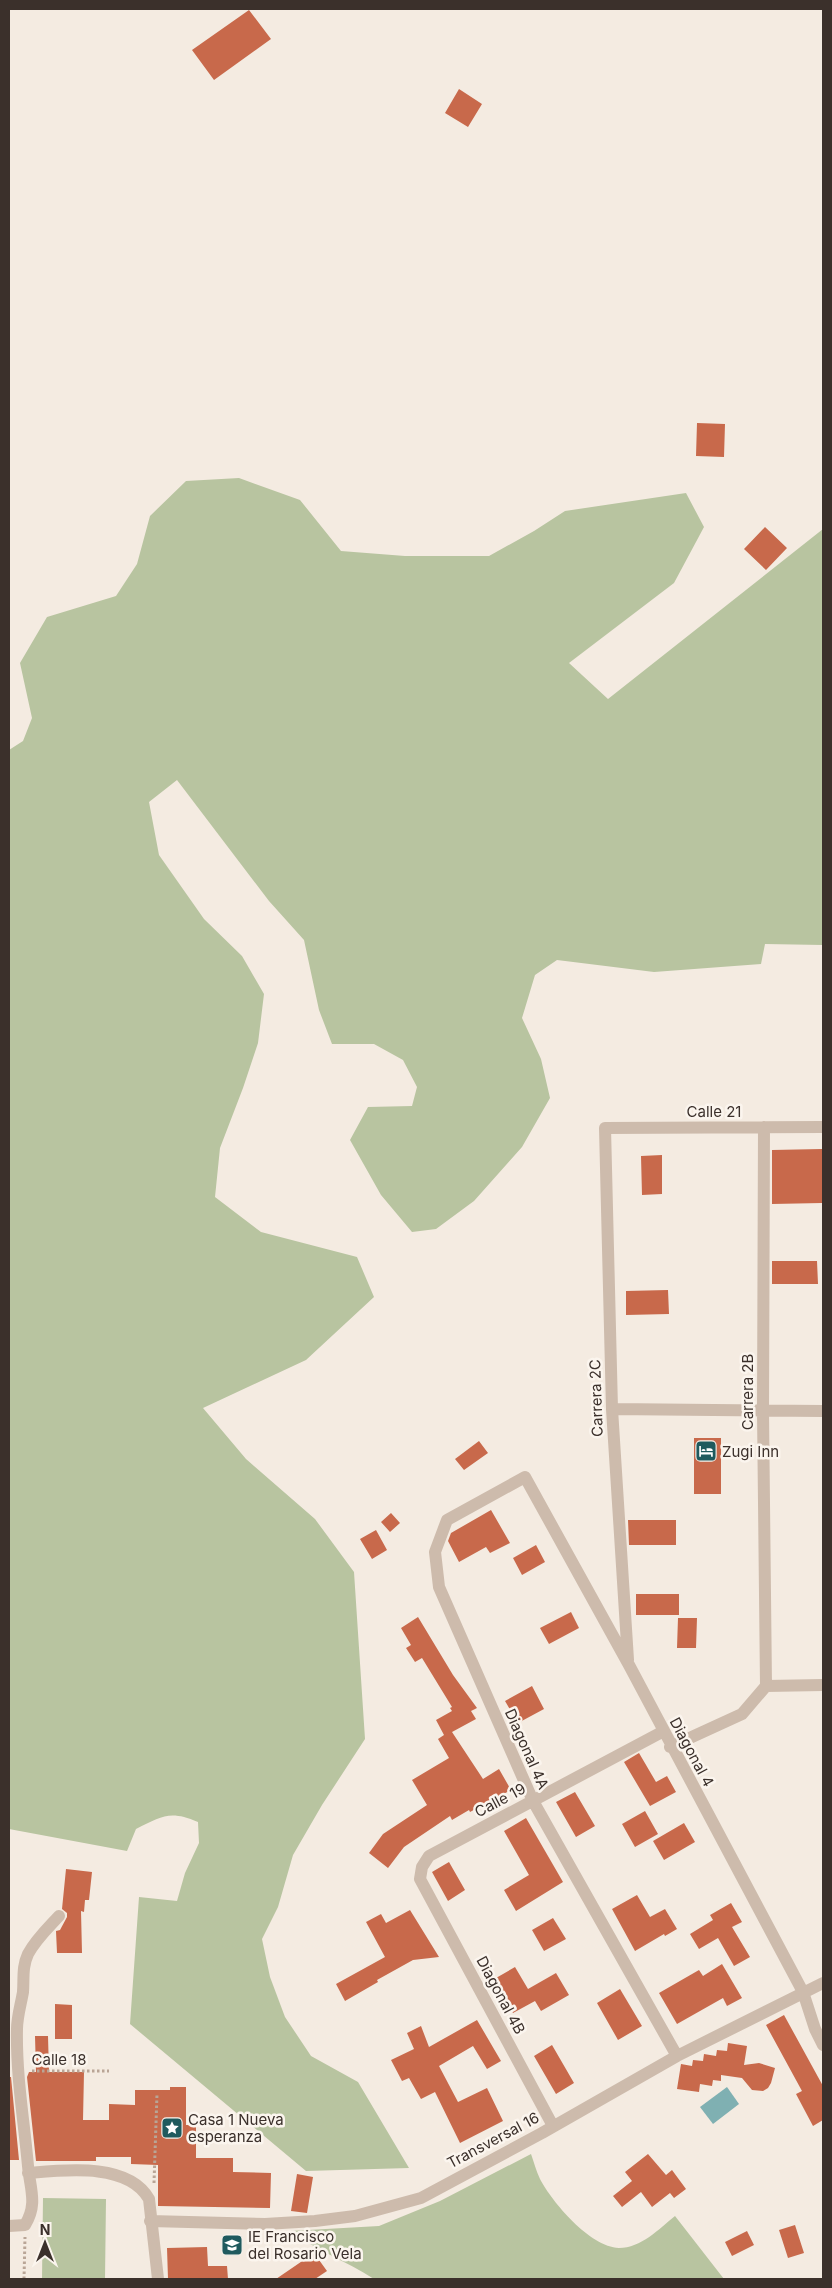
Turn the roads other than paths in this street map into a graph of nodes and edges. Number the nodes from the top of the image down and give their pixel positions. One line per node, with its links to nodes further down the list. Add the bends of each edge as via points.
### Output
1 (764, 1127): 2 (street, Calle 21); 3 (street, Calle 21); 5 (street, Carrera 2B)
2 (823, 1127)
3 (605, 1128): 4 (street, Carrera 2C)
4 (612, 1409): 5 (street); 8 (street, Carrera 2C)
5 (763, 1411): 6 (street); 10 (street, Carrera 2B)
6 (823, 1411)
7 (525, 1477): 8 (street, Diagonal 4); 13 (street, Diagonal 4A, via 447,1520 435,1552 439,1587)
8 (628, 1666): 11 (street, Diagonal 4)
9 (823, 1685): 10 (street)
10 (766, 1686): 12 (street, via 742,1714)
11 (662, 1732): 12 (street, Diagonal 4); 13 (street, Calle 19)
12 (670, 1746): 17 (street, Diagonal 4)
13 (532, 1802): 14 (street, Calle 19, via 429,1856 422,1867); 19 (street, Diagonal 4A)
14 (420, 1880): 20 (street, Diagonal 4B)
15 (59, 1916): 21 (street, via 38,1939 23,1970 17,2028)
16 (823, 1983): 17 (street, Transversal 16)
17 (802, 1992): 18 (street, Diagonal 4); 19 (street, Transversal 16)
18 (823, 2046)
19 (677, 2056): 20 (street, Transversal 16)
20 (553, 2126): 22 (street, Transversal 16, via 420,2198 355,2216 265,2224)
21 (28, 2173): 22 (street, via 80,2169 125,2177 149,2199); 23 (street, via 33,2199 31,2216 25,2225)
22 (150, 2221): 24 (street)
23 (9, 2226)
24 (158, 2279)

